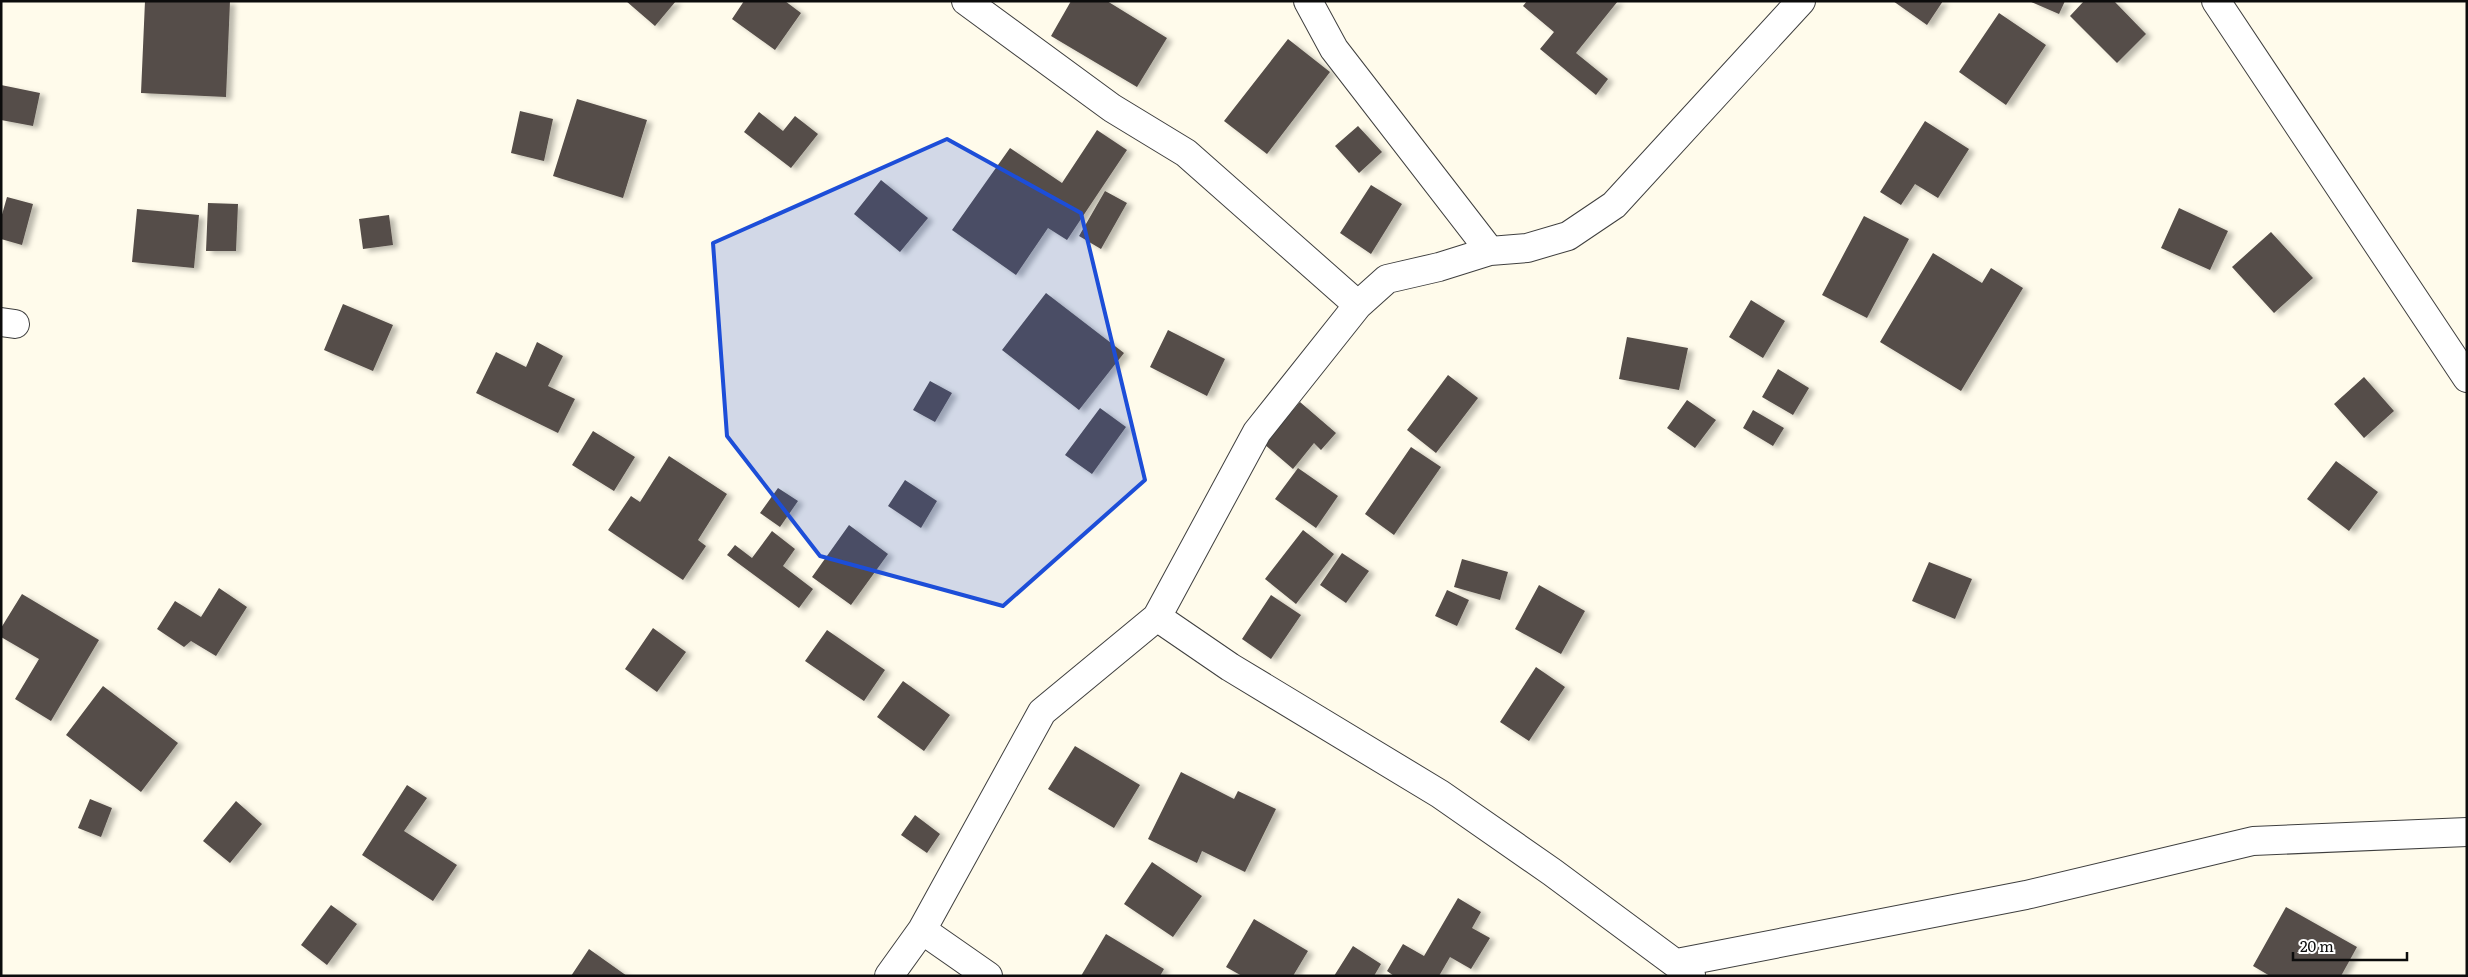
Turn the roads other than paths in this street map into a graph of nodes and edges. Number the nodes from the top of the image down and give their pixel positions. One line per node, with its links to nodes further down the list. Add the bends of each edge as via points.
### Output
1 (966, 1): 6 (street, via 1112,108 1186,153)
2 (1308, 1): 5 (street, via 1334,49)
3 (1801, 1): 5 (street, via 1614,206 1568,236 1527,248)
4 (2216, 1): 7 (street)
5 (1490, 251): 6 (street, via 1387,279)
6 (1358, 305): 8 (street, via 1257,432)
7 (2467, 378)
8 (1157, 618): 10 (street, via 1042,712); 11 (street, via 1230,667 1440,794)
9 (2467, 832): 11 (street, via 2253,841)
10 (922, 930): 12 (street); 13 (street)
11 (1684, 970)
12 (889, 976)
13 (988, 976)

